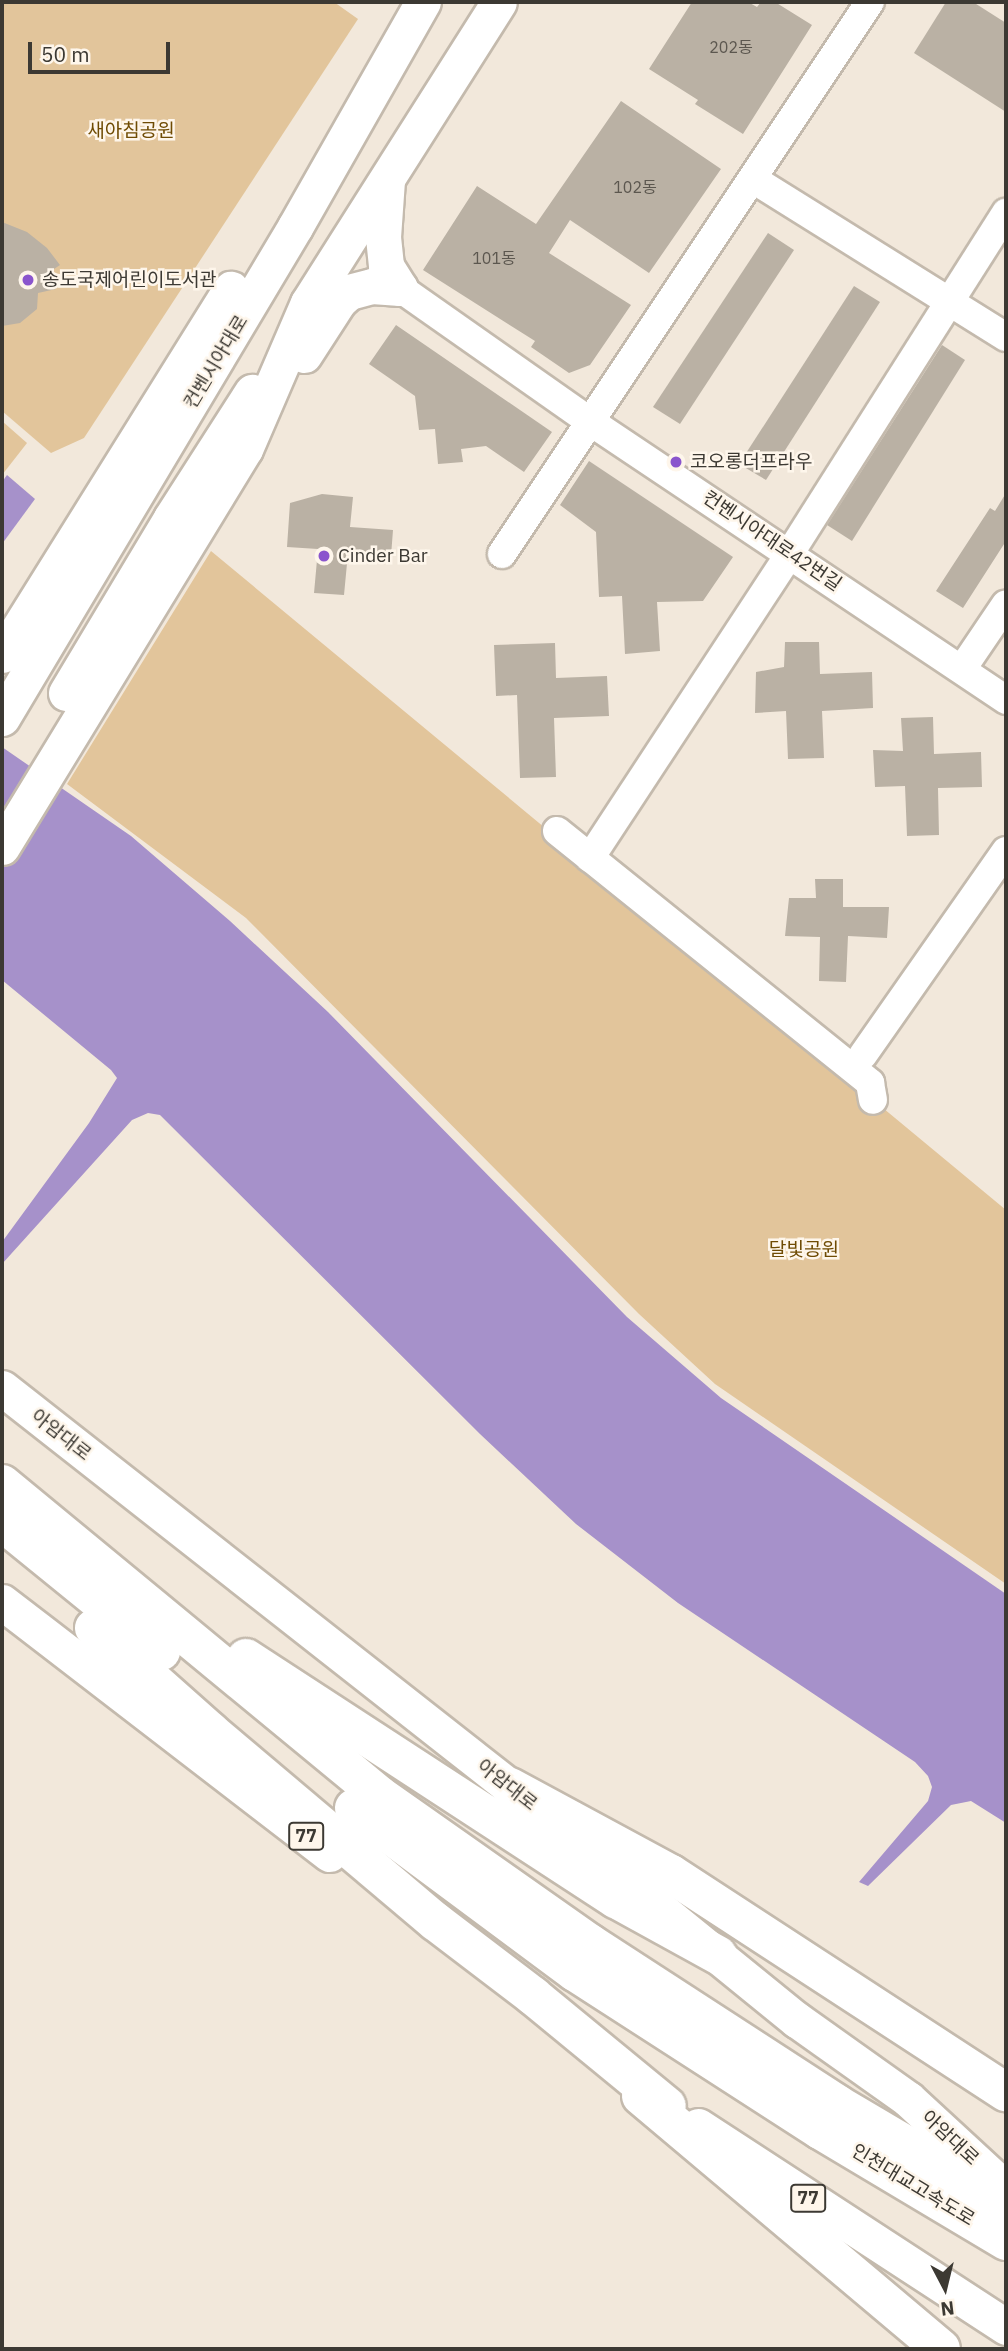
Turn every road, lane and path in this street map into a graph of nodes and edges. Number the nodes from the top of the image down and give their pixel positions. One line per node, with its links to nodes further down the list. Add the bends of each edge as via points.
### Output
1 (421, 2): 13 (main road, 컨벤시아대로)
2 (499, 2): 4 (main road)
3 (870, 2): 5 (street)
4 (388, 175): 7 (main road, via 383,237 386,266); 9 (main road)
5 (753, 179): 8 (street); 11 (street)
6 (1006, 213): 8 (street)
7 (400, 288): 11 (street, 컨벤시아대로42번길); 12 (main road, via 372,286 349,292 339,301)
8 (950, 301): 10 (street); 15 (street)
9 (308, 303): 12 (main road); 14 (main road)
10 (1006, 337)
11 (591, 422): 15 (street, 컨벤시아대로42번길); 16 (street)
12 (245, 449): 14 (main road)
13 (125, 487): 18 (main road, 컨벤시아대로); 21 (main road, 컨벤시아대로)
14 (181, 526): 22 (main road)
15 (790, 553): 19 (street, 컨벤시아대로42번길); 27 (street)
16 (502, 554)
17 (1006, 604): 19 (street)
18 (2, 655)
19 (962, 669): 20 (street, 컨벤시아대로42번길)
20 (1006, 700)
21 (2, 718)
22 (42, 757): 23 (main road); 25 (main road)
23 (2, 801)
24 (557, 831): 27 (street)
25 (2, 847)
26 (1006, 851): 28 (street)
27 (590, 858): 29 (street, via 870,1083)
28 (863, 1055)
29 (873, 1100)
30 (2, 1388): 32 (main road, 아암대로)
31 (2, 1412): 32 (main road)
32 (48, 1424): 38 (main road, 아암대로)
33 (2, 1484): 34 (highway)
34 (40, 1516): 39 (highway, via 281,1682 616,1899); 43 (highway, via 379,1795)
35 (2, 1522): 43 (highway, via 388,1834 575,1972)
36 (2, 1529): 42 (highway, via 84,1619 211,1732 436,1922)
37 (2, 1602): 40 (main road, 77)
38 (510, 1787): 39 (main road, 아암대로); 41 (highway, via 671,1874)
39 (718, 1955): 44 (main road, 아암대로, via 797,2020 908,2099)
40 (610, 2070): 42 (main road, 77); 48 (highway)
41 (1006, 2092)
42 (667, 2106): 47 (main road, 77)
43 (829, 2117): 45 (highway, 인천대교고속도로); 46 (highway, 인천대교고속도로)
44 (1006, 2189)
45 (1006, 2204)
46 (1006, 2241)
47 (1006, 2327)
48 (941, 2349)

